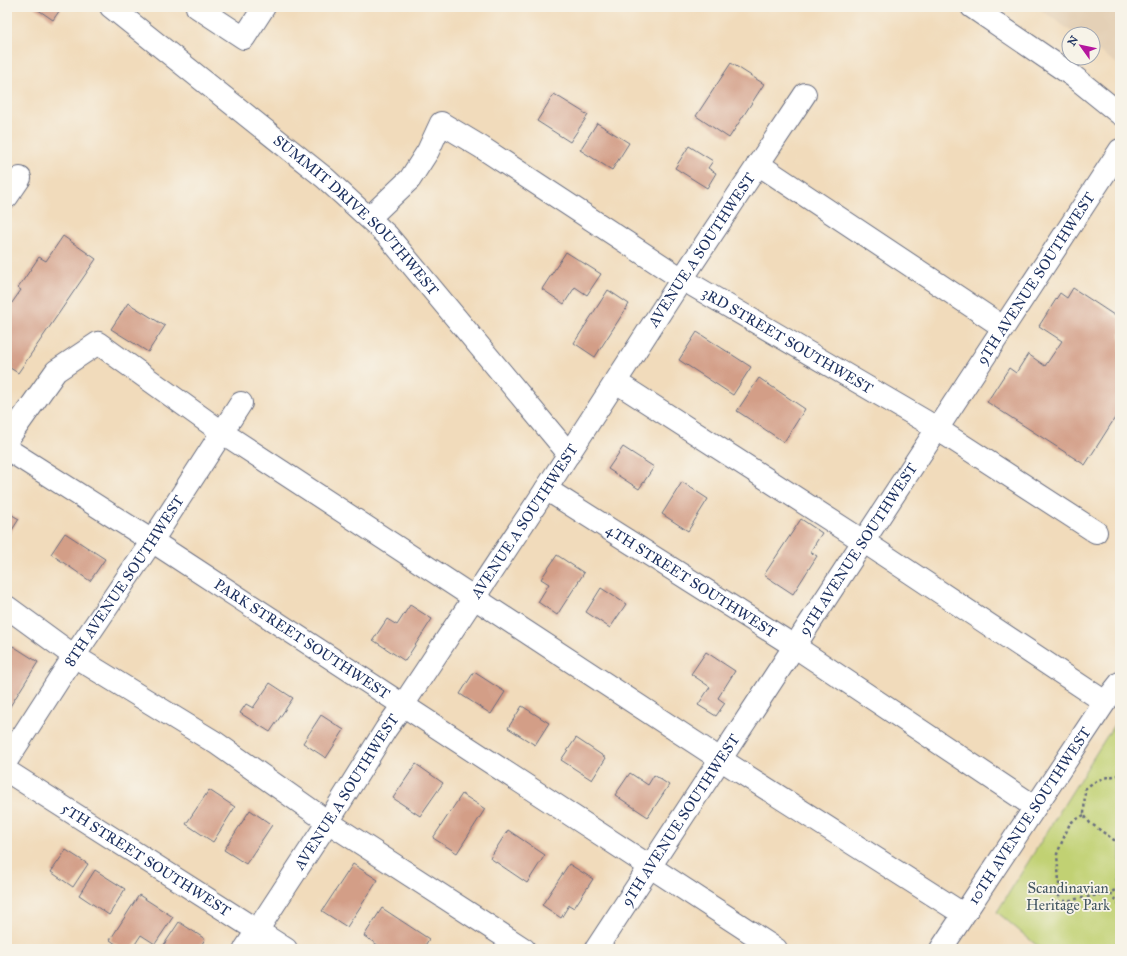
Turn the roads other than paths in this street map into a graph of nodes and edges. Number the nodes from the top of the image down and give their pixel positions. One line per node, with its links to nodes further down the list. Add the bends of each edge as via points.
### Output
1 (111, 7): 11 (street, SUMMIT DRIVE SOUTHWEST, via 325,178)
2 (197, 7): 3 (street, via 244,38)
3 (264, 7)
4 (972, 7): 6 (street, via 1074,76)
5 (805, 94): 8 (street, AVENUE A SOUTHWEST)
6 (1120, 114)
7 (1120, 150): 13 (street, 9TH AVENUE SOUTHWEST)
8 (758, 164): 12 (street, AVENUE A SOUTHWEST); 13 (street)
9 (20, 178): 10 (street)
10 (7, 197)
11 (370, 218): 12 (street, 3RD STREET SOUTHWEST, via 410,179 428,151 441,123); 20 (street, SUMMIT DRIVE SOUTHWEST, via 387,235)
12 (682, 279): 14 (street, AVENUE A SOUTHWEST); 16 (street, 3RD STREET SOUTHWEST)
13 (1003, 327): 16 (street, 9TH AVENUE SOUTHWEST)
14 (616, 382): 20 (street, AVENUE A SOUTHWEST); 24 (street)
15 (241, 403): 17 (street, 8TH AVENUE SOUTHWEST)
16 (936, 428): 22 (street, 3RD STREET SOUTHWEST); 24 (street, 9TH AVENUE SOUTHWEST)
17 (223, 433): 18 (street, via 98,343 56,371); 23 (street, 8TH AVENUE SOUTHWEST); 25 (street)
18 (7, 440)
19 (7, 449): 23 (street, PARK STREET SOUTHWEST)
20 (569, 454): 21 (street, AVENUE A SOUTHWEST)
21 (546, 490): 25 (street, AVENUE A SOUTHWEST); 27 (street, 4TH STREET SOUTHWEST)
22 (1096, 532)
23 (152, 541): 28 (street, 8TH AVENUE SOUTHWEST); 31 (street, PARK STREET SOUTHWEST)
24 (863, 541): 27 (street, 9TH AVENUE SOUTHWEST); 30 (street)
25 (475, 598): 31 (street, AVENUE A SOUTHWEST); 32 (street)
26 (7, 607): 28 (street)
27 (794, 646): 32 (street, 9TH AVENUE SOUTHWEST); 35 (street, 4TH STREET SOUTHWEST)
28 (74, 656): 33 (street, 8TH AVENUE SOUTHWEST); 36 (street, via 216,743)
29 (1120, 683): 30 (street, 10TH AVENUE SOUTHWEST)
30 (1105, 702): 35 (street, 10TH AVENUE SOUTHWEST)
31 (403, 705): 36 (street, AVENUE A SOUTHWEST); 37 (street, PARK STREET SOUTHWEST)
32 (720, 758): 37 (street, 9TH AVENUE SOUTHWEST); 38 (street)
33 (7, 760)
34 (7, 771): 39 (street, 5TH STREET SOUTHWEST)
35 (1034, 807): 38 (street, 10TH AVENUE SOUTHWEST)
36 (328, 822): 39 (street, AVENUE A SOUTHWEST); 42 (street)
37 (650, 866): 43 (street, 9TH AVENUE SOUTHWEST); 44 (street, PARK STREET SOUTHWEST)
38 (963, 914): 45 (street, 10TH AVENUE SOUTHWEST)
39 (257, 931): 40 (street, AVENUE A SOUTHWEST); 41 (street, 5TH STREET SOUTHWEST)
40 (245, 949)
41 (286, 949)
42 (524, 949)
43 (596, 949)
44 (776, 949)
45 (941, 949)

